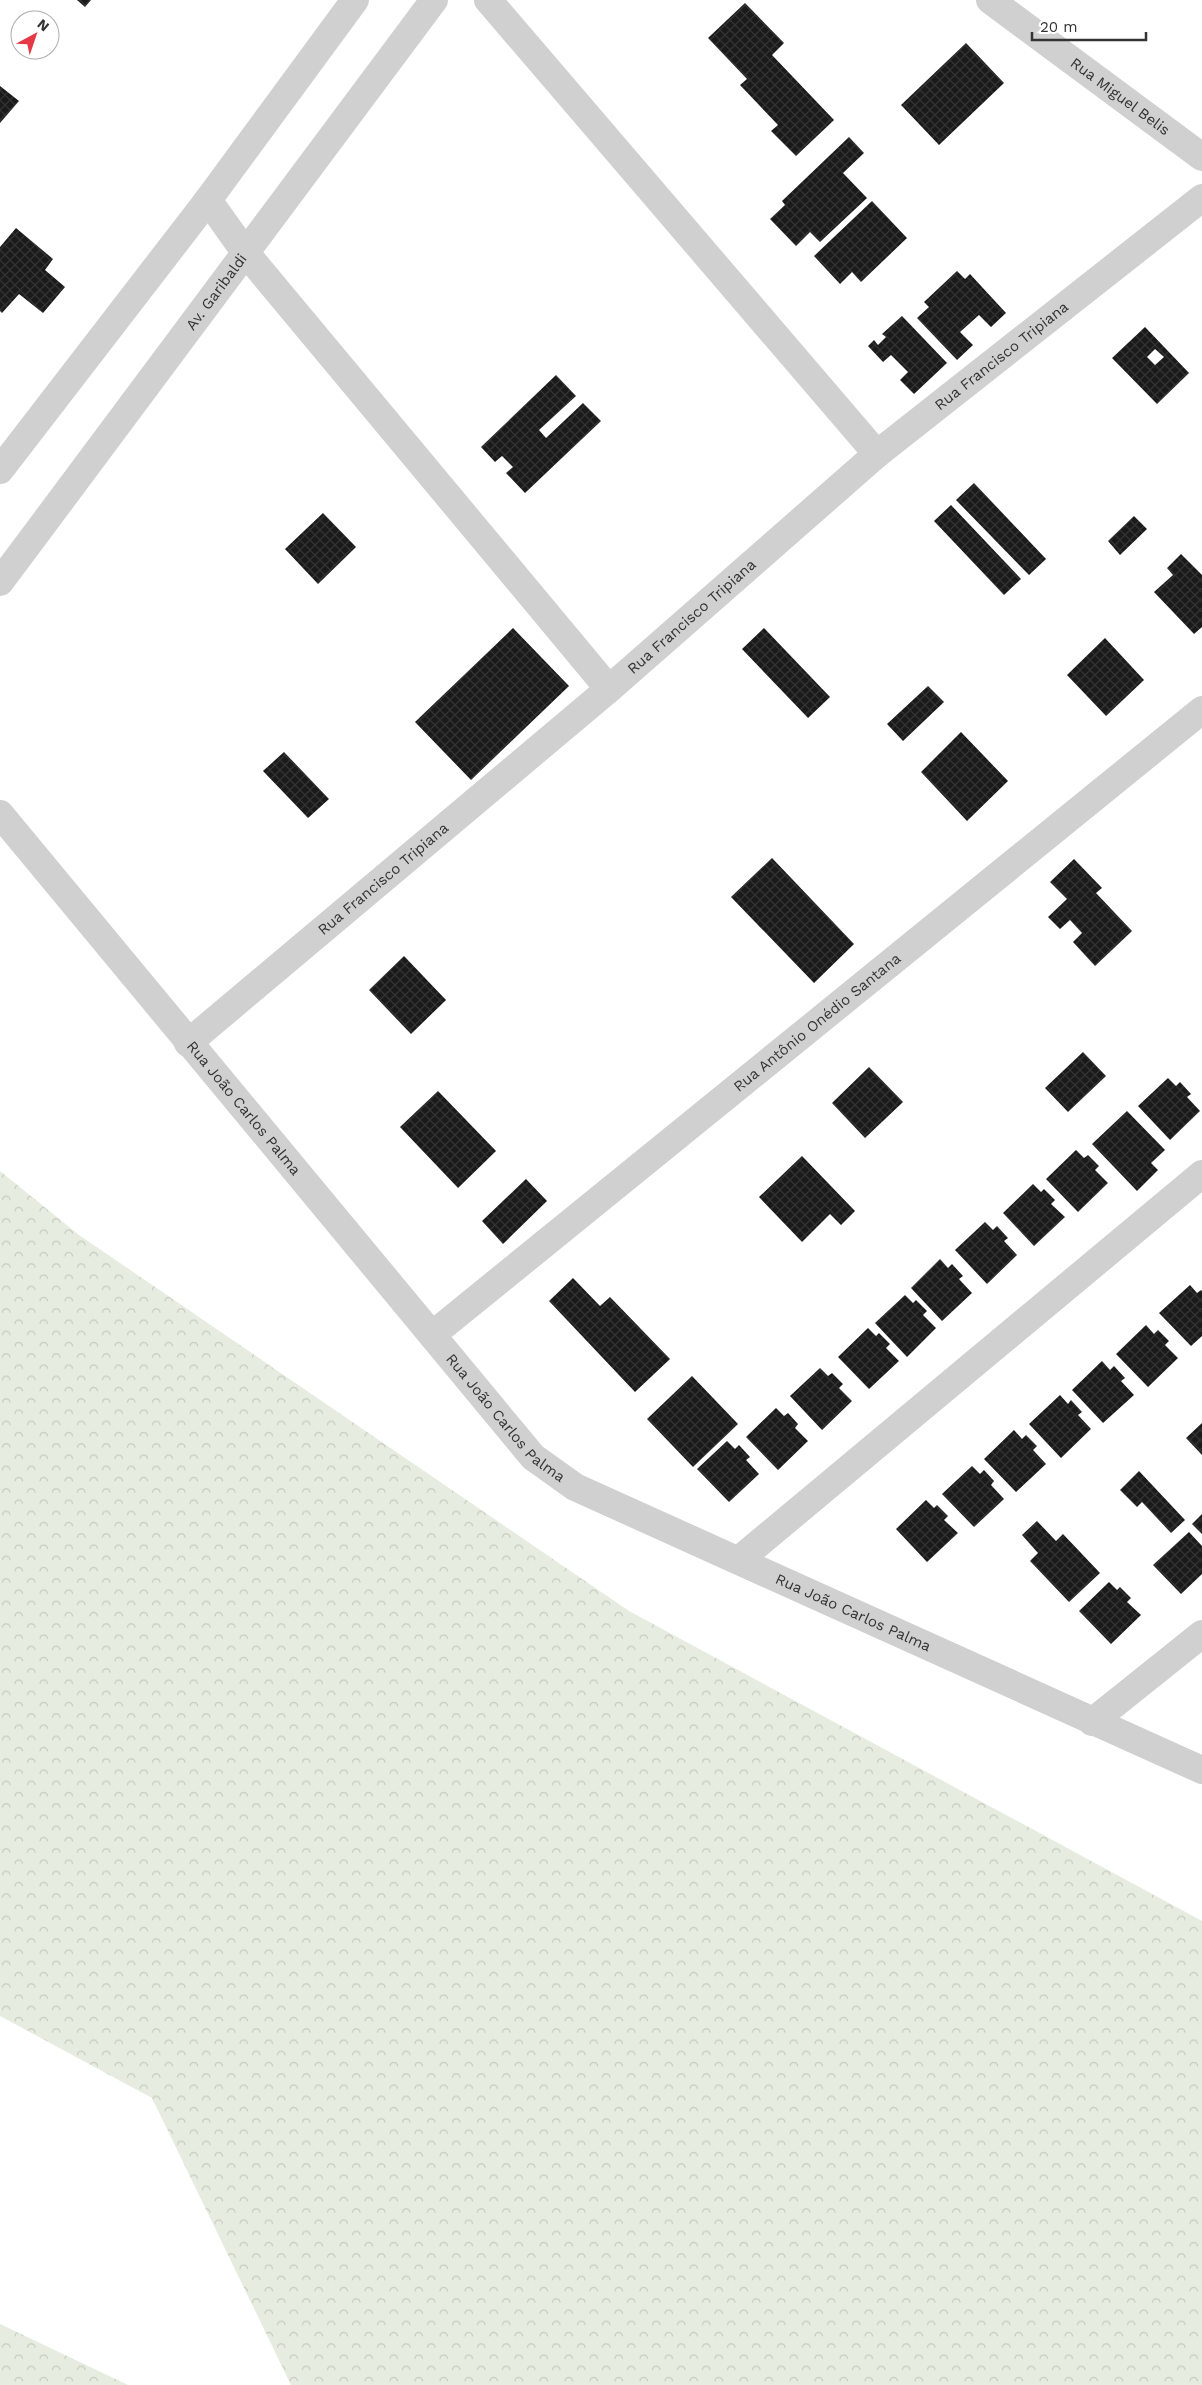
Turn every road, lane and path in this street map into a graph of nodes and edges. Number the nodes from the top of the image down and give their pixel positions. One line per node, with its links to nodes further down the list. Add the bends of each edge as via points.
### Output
1 (355, 0): 7 (street)
2 (434, 0): 8 (street, Av. Garibaldi)
3 (488, 0): 9 (street)
4 (990, 0): 5 (street, Rua Miguel Belis)
5 (1202, 157)
6 (1202, 198): 9 (street, Rua Francisco Tripiana)
7 (208, 200): 8 (street); 10 (street)
8 (245, 252): 11 (street, Av. Garibaldi); 12 (street)
9 (877, 454): 12 (street, Rua Francisco Tripiana)
10 (0, 470)
11 (0, 582)
12 (609, 689): 15 (street, Rua Francisco Tripiana)
13 (1202, 710): 17 (street, Rua Antônio Onédio Santana)
14 (0, 814): 15 (street, Rua João Carlos Palma)
15 (188, 1043): 17 (street, Rua João Carlos Palma)
16 (1202, 1174): 18 (street)
17 (432, 1335): 18 (street, Rua João Carlos Palma, via 533,1458 575,1487)
18 (740, 1560): 20 (street, Rua João Carlos Palma)
19 (1202, 1634): 20 (street)
20 (1092, 1722): 21 (street, Rua João Carlos Palma)
21 (1202, 1770)

